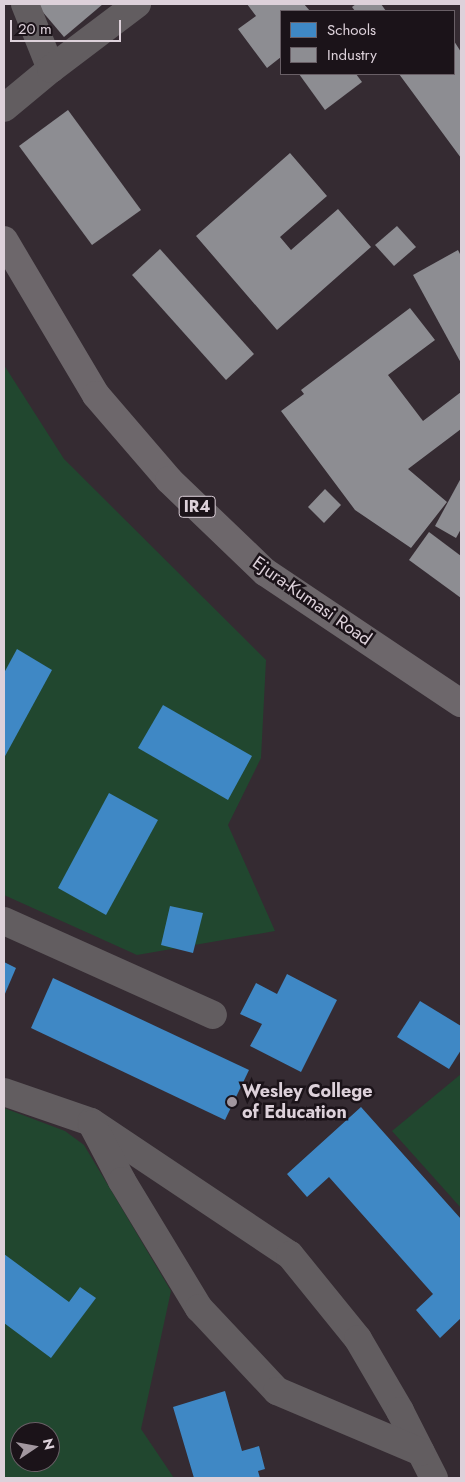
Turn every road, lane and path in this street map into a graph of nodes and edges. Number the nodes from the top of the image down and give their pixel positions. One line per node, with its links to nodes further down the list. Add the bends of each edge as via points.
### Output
1 (25, 4): 3 (lane)
2 (138, 4): 3 (lane)
3 (51, 69): 4 (lane)
4 (4, 108)
5 (4, 240): 6 (main road, Ejura-Kumasi Road / IR4, via 96,395 169,480 265,572)
6 (461, 703)
7 (4, 921): 8 (lane)
8 (212, 1015)
9 (4, 1092): 10 (lane)
10 (91, 1122): 11 (lane, via 290,1255 358,1339); 11 (lane, via 122,1181 199,1308 278,1392)
11 (421, 1452): 12 (lane)
12 (434, 1478)

